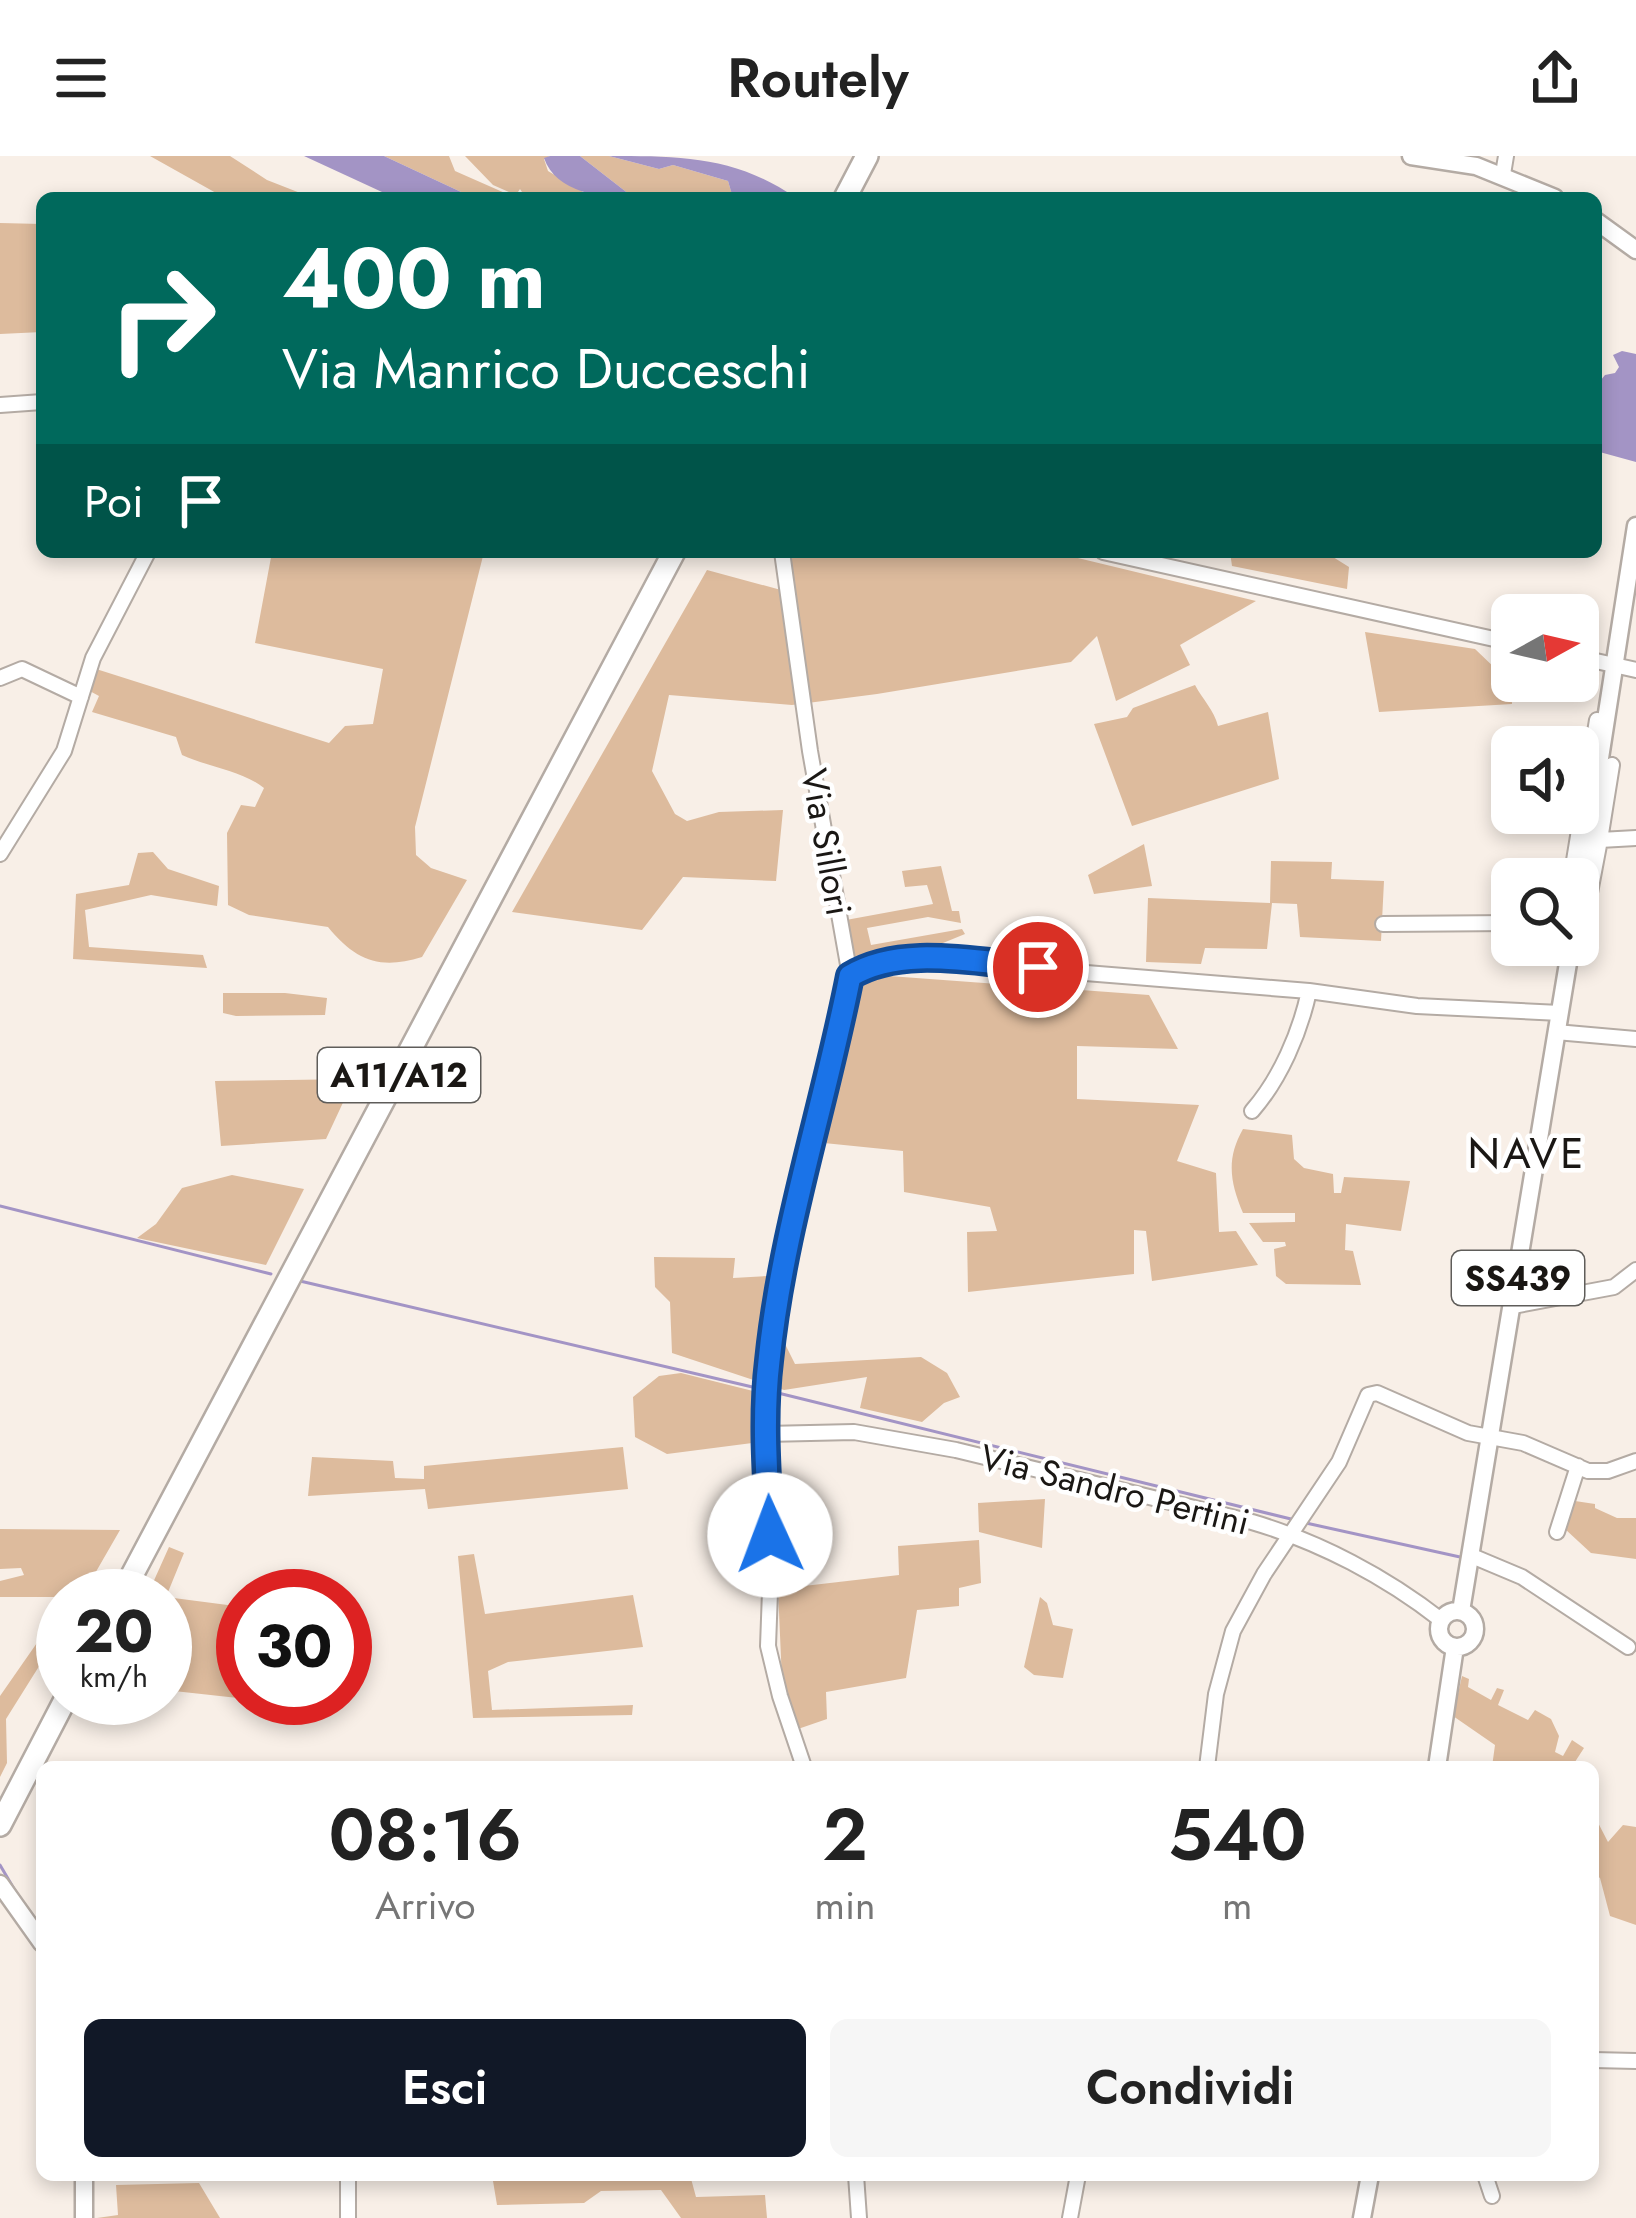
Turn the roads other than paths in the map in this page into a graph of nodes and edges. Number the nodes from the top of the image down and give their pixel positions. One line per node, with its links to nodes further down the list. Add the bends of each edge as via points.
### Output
1 (867, 156): 5 (highway)
2 (882, 156): 6 (highway)
3 (1411, 156): 4 (main road)
4 (1504, 165): 7 (main road)
5 (848, 192)
6 (863, 192)
7 (1547, 192)
8 (1602, 225): 9 (main road)
9 (1636, 250)
10 (36, 402): 11 (street)
11 (0, 405)
12 (1636, 526): 20 (main road)
13 (145, 558): 23 (street)
14 (656, 558): 50 (highway, A11/A12)
15 (671, 558): 51 (highway, A11/A12)
16 (783, 558): 35 (street, Via Sillori)
17 (1130, 558): 18 (street)
18 (1491, 638)
19 (1599, 661): 20 (street)
20 (1615, 664): 21 (street); 30 (main road)
21 (1636, 670)
22 (0, 678): 23 (street, via 22,669)
23 (81, 698): 28 (street, via 64,751)
24 (1597, 720): 29 (street)
25 (1612, 765): 27 (street)
26 (1636, 838): 27 (street)
27 (1600, 840): 31 (street)
28 (0, 854)
29 (1574, 858)
30 (1585, 858)
31 (1597, 858)
32 (1491, 923): 33 (street)
33 (1383, 924)
34 (1567, 966): 37 (main road, SS439)
35 (850, 976): 36 (street, via 900,958); 43 (street, Via Sillori, via 785,1261)
36 (1309, 991): 37 (street); 40 (street, via 1291,1046)
37 (1560, 1012): 38 (main road, SS439)
38 (1556, 1032): 39 (street); 42 (main road, SS439)
39 (1636, 1039)
40 (1252, 1111)
41 (1636, 1270): 42 (street, via 1614,1287)
42 (1514, 1306): 44 (main road, SS439)
43 (766, 1434): 48 (street, Via Sandro Pertini, via 854,1432 956,1450); 59 (street, Via Sillori, via 768,1646)
44 (1492, 1438): 46 (street); 48 (street, via 1370,1393 1339,1462); 49 (main road, SS439)
45 (1636, 1461): 46 (street, via 1608,1471)
46 (1578, 1466): 47 (street)
47 (1557, 1532)
48 (1290, 1533): 53 (street, Via Sandro Pertini, via 1409,1594); 60 (street, via 1233,1630)
49 (1472, 1556): 52 (main road, SS439); 55 (street, via 1522,1576)
50 (121, 1569)
51 (135, 1569)
52 (1462, 1611): 53 (main road); 54 (main road, via 1475,1628 1467,1644)
53 (1441, 1620): 54 (main road, via 1441,1637)
54 (1455, 1647): 61 (main road)
55 (1626, 1650)
56 (43, 1725): 58 (highway)
57 (47, 1725): 58 (highway)
58 (38, 1737): 62 (highway); 63 (highway)
59 (802, 1761)
60 (1209, 1761)
61 (1438, 1761)
62 (0, 1798)
63 (0, 1825)
64 (0, 1884): 65 (main road)
65 (36, 1935)
66 (1599, 2060): 67 (street)
67 (1636, 2061)
68 (84, 2181): 75 (main road)
69 (348, 2181): 76 (street)
70 (856, 2181): 77 (street)
71 (1077, 2181): 78 (street)
72 (1369, 2181): 79 (main road)
73 (1487, 2181): 74 (street)
74 (1492, 2196)
75 (84, 2218)
76 (348, 2218)
77 (859, 2218)
78 (1070, 2218)
79 (1362, 2218)

